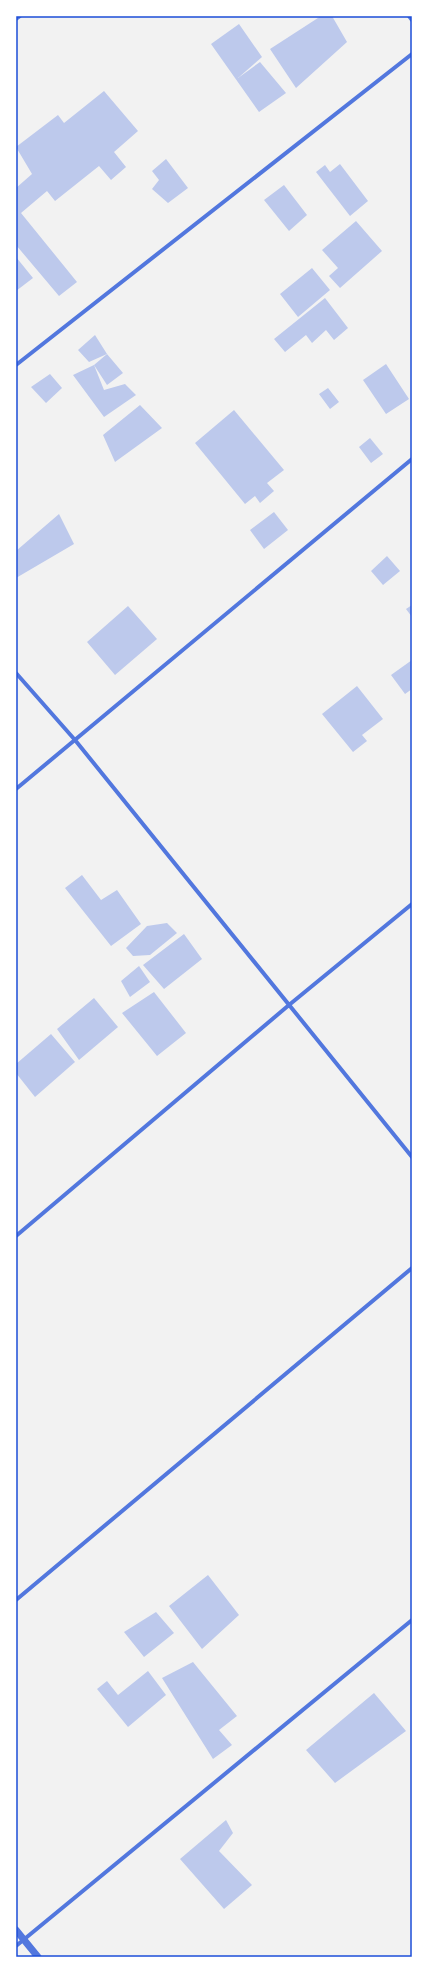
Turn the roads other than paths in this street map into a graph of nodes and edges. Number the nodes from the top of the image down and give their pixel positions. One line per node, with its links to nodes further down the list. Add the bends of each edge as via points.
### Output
1 (20, 16): 3 (street)
2 (408, 16): 4 (street)
3 (16, 19)
4 (412, 20)
5 (412, 54): 6 (street)
6 (16, 365)
7 (412, 459): 9 (street)
8 (16, 673): 9 (street)
9 (75, 740): 10 (street); 12 (street)
10 (16, 789)
11 (412, 904): 12 (street)
12 (289, 1005): 13 (street); 14 (street)
13 (412, 1157)
14 (16, 1236)
15 (412, 1268): 16 (street)
16 (16, 1600)
17 (412, 1620): 19 (street)
18 (16, 1930): 19 (street)
19 (24, 1940): 20 (street); 21 (street)
20 (16, 1946)
21 (38, 1957)

